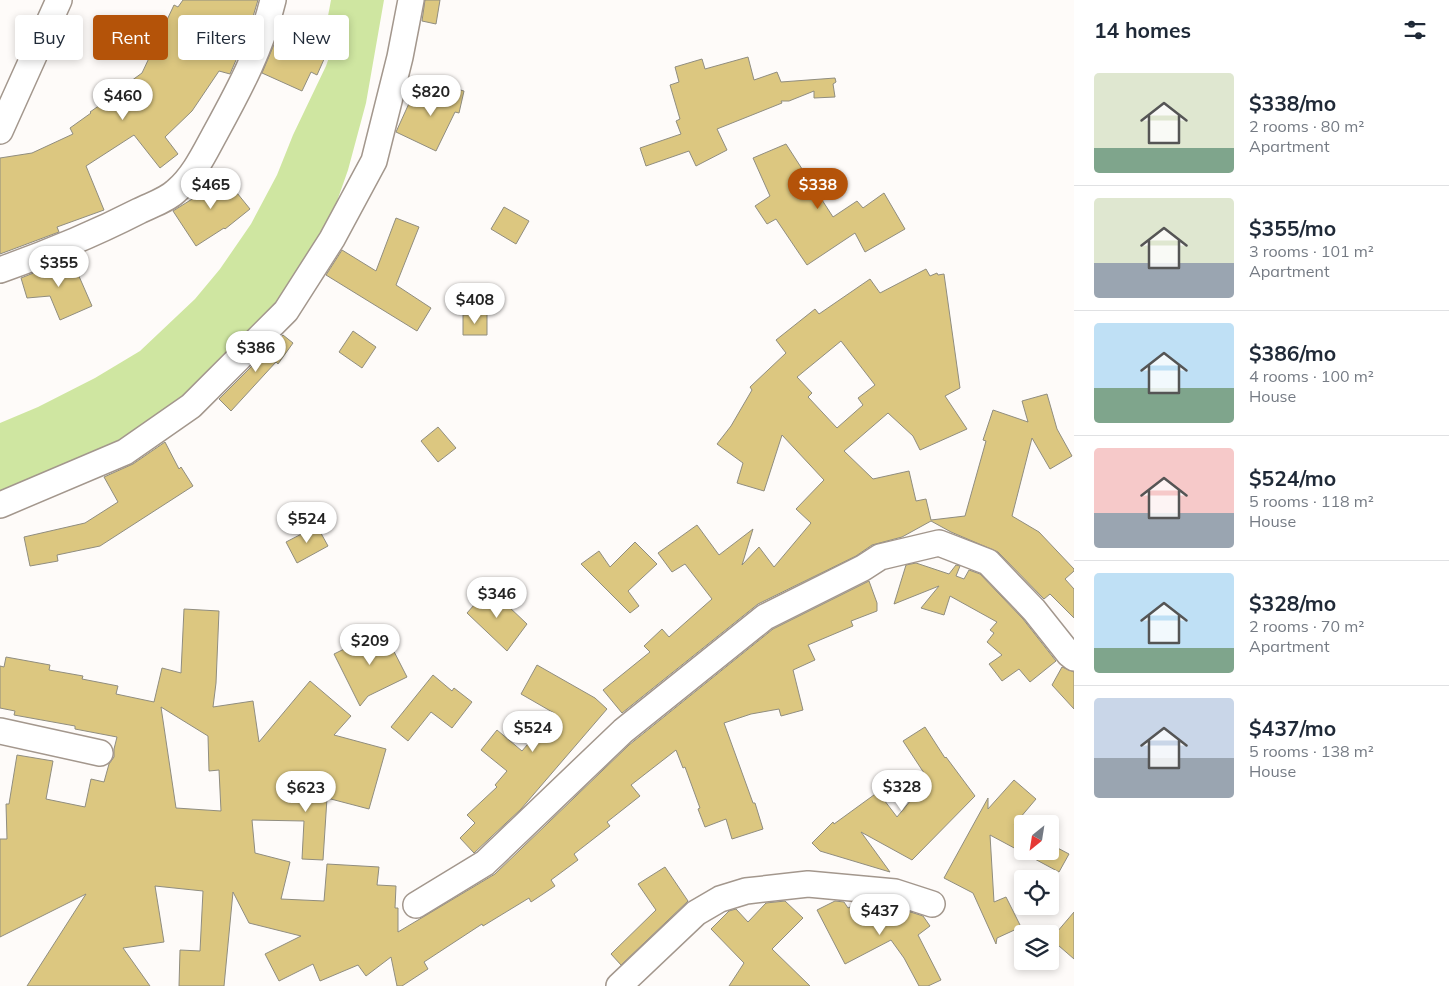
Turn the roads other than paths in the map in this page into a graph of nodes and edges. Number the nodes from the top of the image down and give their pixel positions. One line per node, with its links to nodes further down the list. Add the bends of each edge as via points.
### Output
1 (59, 0): 4 (street)
2 (273, 0): 5 (street, via 270,15 236,96 196,168 176,192 57,249)
3 (411, 0): 6 (street, via 374,162 332,239 286,311 191,406 125,452)
4 (0, 132)
5 (0, 270)
6 (0, 505)
7 (1074, 658): 11 (street, via 988,562 940,543 880,557 765,617 623,732 485,863)
8 (0, 731): 9 (street)
9 (100, 753)
10 (932, 904): 12 (street, via 895,892 808,884 746,891 720,899 696,913)
11 (416, 905)
12 (618, 986)

